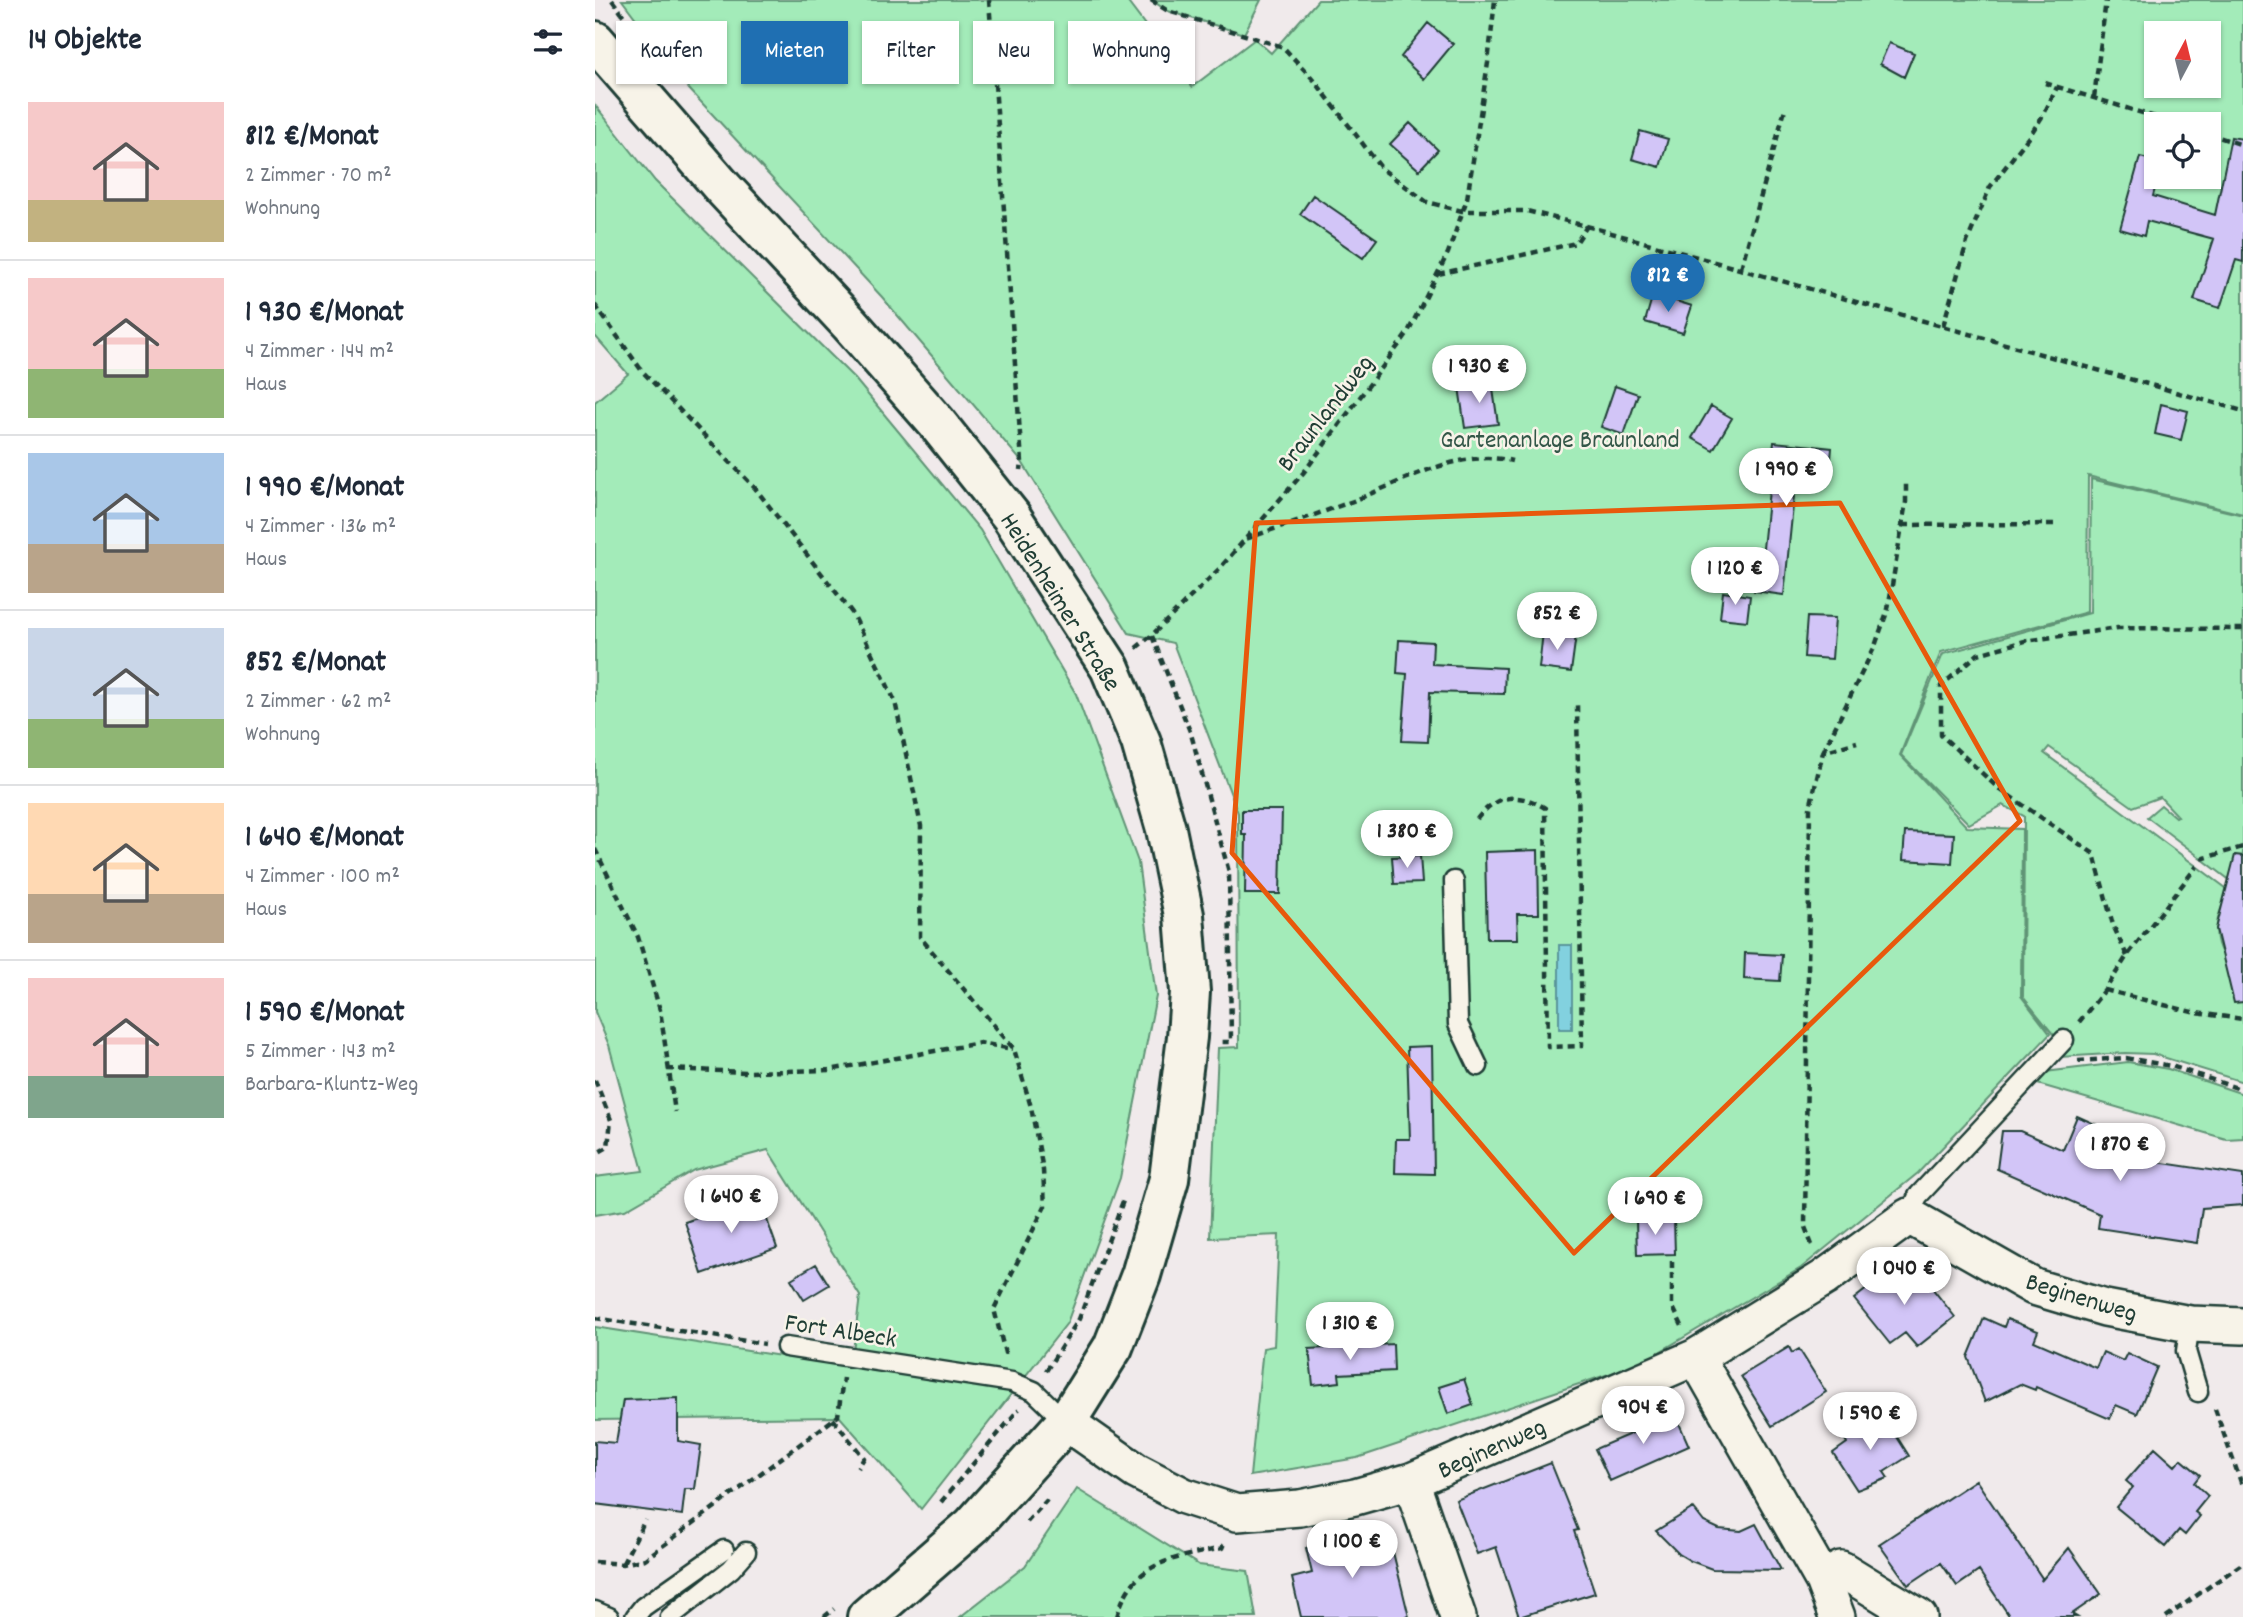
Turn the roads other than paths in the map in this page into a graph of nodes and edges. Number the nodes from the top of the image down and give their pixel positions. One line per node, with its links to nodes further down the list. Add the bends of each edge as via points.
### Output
1 (595, 41): 11 (main road, Heidenheimer Straße, via 723,188 851,324 1011,516 1110,668 1140,741 1166,829 1184,915 1190,992 1187,1037 1169,1179 1141,1275 1113,1347)
2 (1454, 881): 4 (lane, via 1458,1024)
3 (2064, 1040): 5 (lane, via 1918,1196)
4 (1478, 1066)
5 (1909, 1216): 6 (street, Beginenweg, via 2034,1287 2105,1308); 9 (street, Beginenweg, via 1824,1278)
6 (2190, 1324): 7 (street, Beginenweg); 10 (lane, via 2186,1350)
7 (2243, 1326)
8 (786, 1347): 11 (lane, Fort Albeck, via 1012,1382 1034,1391)
9 (1696, 1357): 12 (street, Beginenweg); 15 (street)
10 (2198, 1392)
11 (1066, 1422): 12 (street, Beginenweg, via 1136,1471 1184,1496 1237,1513 1300,1508); 17 (main road, Heidenheimer Straße, via 973,1525)
12 (1411, 1482): 21 (street)
13 (724, 1550): 19 (lane)
14 (746, 1552): 20 (lane)
15 (1823, 1580): 22 (street); 23 (street, via 1841,1569)
16 (595, 1611): 18 (lane)
17 (851, 1613)
18 (609, 1617)
19 (635, 1617)
20 (670, 1617)
21 (1458, 1617)
22 (1837, 1617)
23 (1919, 1617)

